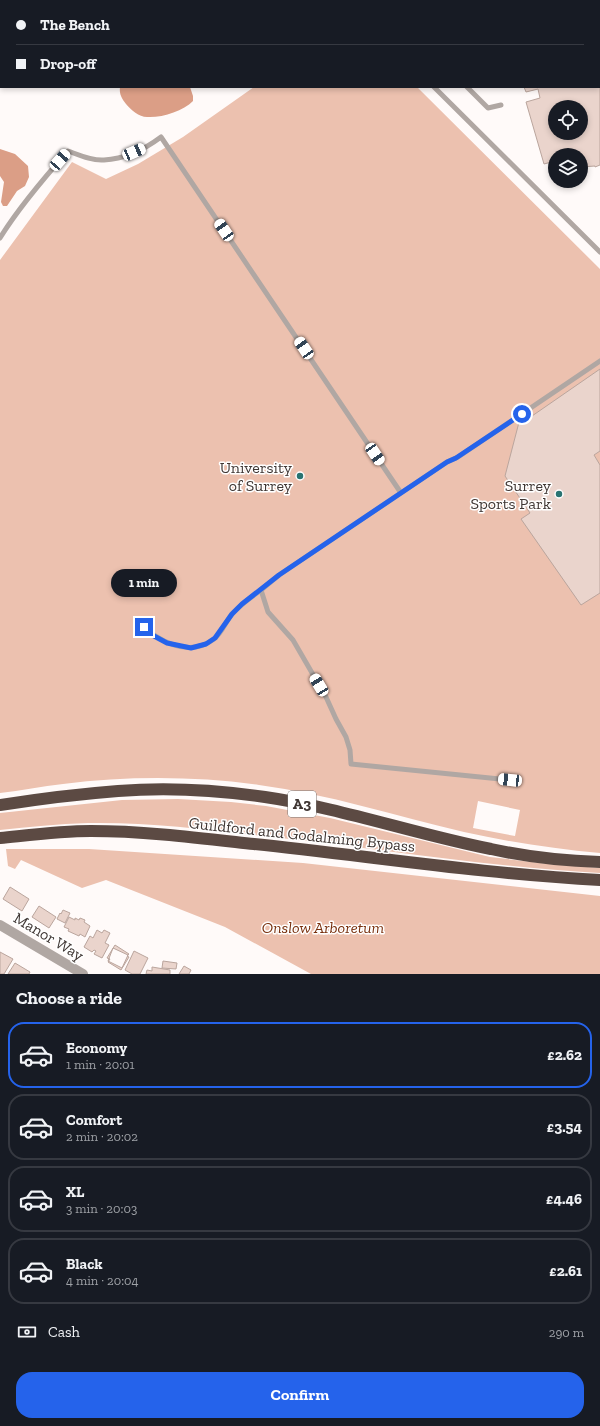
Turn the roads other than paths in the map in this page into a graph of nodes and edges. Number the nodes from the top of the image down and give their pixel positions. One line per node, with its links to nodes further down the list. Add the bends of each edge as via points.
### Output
1 (330, 0): 2 (lane)
2 (337, 0)
3 (435, 88): 7 (lane)
4 (468, 88): 5 (lane, via 488,108)
5 (501, 105)
6 (0, 238): 9 (lane, via 44,178 68,151 86,158 103,160 117,158 150,146 161,138)
7 (600, 252)
8 (600, 361): 9 (lane)
9 (401, 493): 10 (lane, via 279,575)
10 (261, 590): 11 (lane, via 232,614 215,638 206,644 191,648 167,643 154,636); 12 (lane, via 268,612 293,640 326,697 346,737 351,764)
11 (137, 621)
12 (510, 780)
13 (0, 805): 15 (highway, Guildford and Godalming Bypass / A3, via 119,791 179,790 232,793 326,809 491,849)
14 (0, 838): 16 (highway, Guildford and Godalming Bypass, via 90,831 150,834 538,876)
15 (600, 862)
16 (600, 880)
17 (0, 925): 18 (street, Manor Way)
18 (83, 974)

